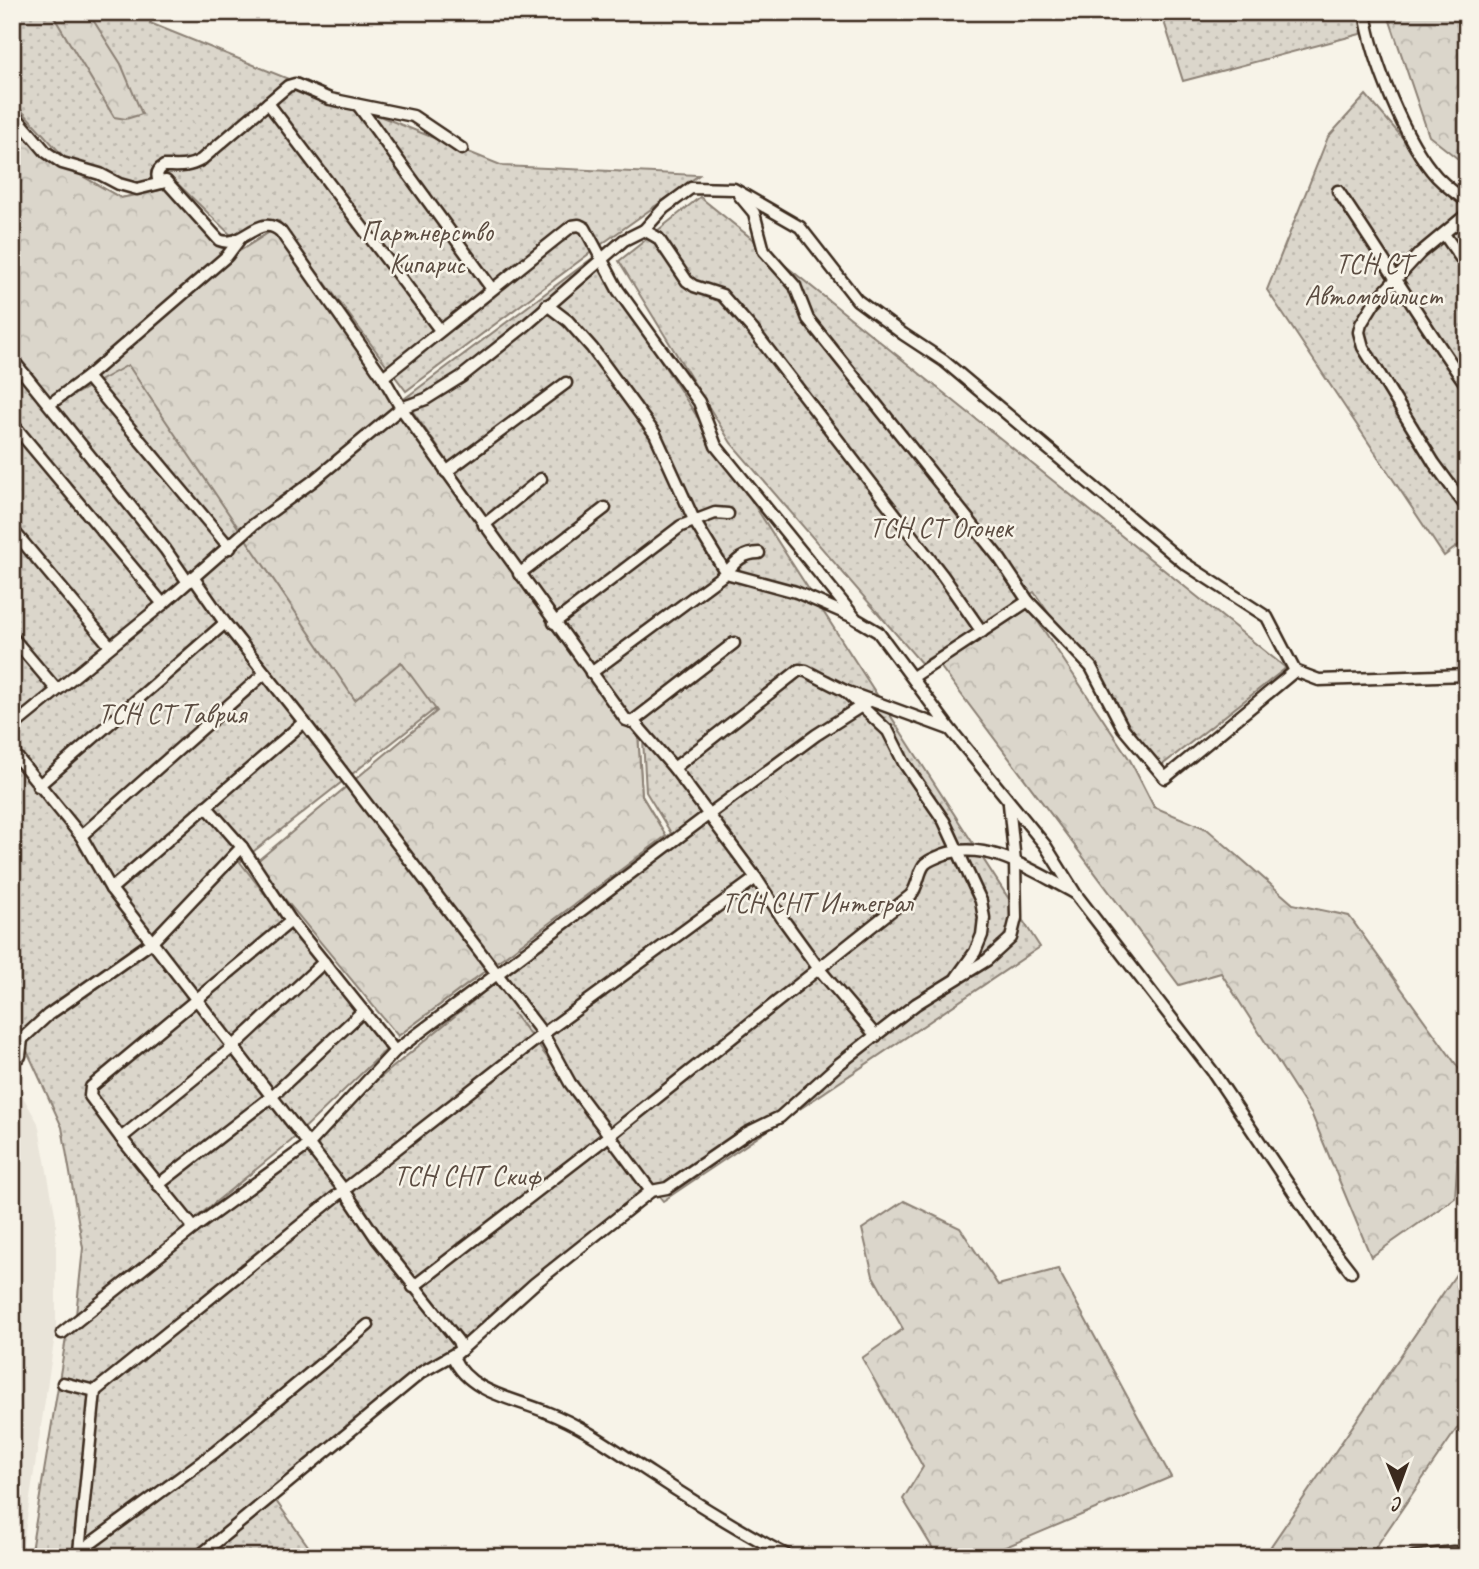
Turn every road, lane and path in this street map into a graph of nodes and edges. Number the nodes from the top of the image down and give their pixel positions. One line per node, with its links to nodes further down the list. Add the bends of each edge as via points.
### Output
1 (1365, 12): 9 (street, via 1399,116 1436,175)
2 (268, 103): 3 (street, via 295,84); 6 (street, via 201,160 161,168 159,182); 19 (street)
3 (358, 106): 5 (street, via 413,116); 17 (street)
4 (12, 112): 6 (street, via 46,152 62,163 137,189)
5 (462, 149)
6 (166, 181): 13 (street, via 219,240)
7 (734, 189): 11 (street, via 691,188 663,208); 41 (street, via 754,214 764,251 794,286 808,319 1000,559); 50 (street, via 800,227 857,300 944,360 1184,563 1267,617)
8 (1338, 191): 16 (street)
9 (1467, 201)
10 (1467, 214): 12 (street)
11 (644, 230): 14 (street); 46 (street, via 658,238 687,281 722,295 753,330)
12 (1444, 234): 15 (street); 16 (street)
13 (239, 240): 21 (street, via 227,256); 22 (street, via 261,225 277,229)
14 (602, 259): 17 (street, via 585,228 575,225); 18 (street); 43 (street, via 618,290 699,402 716,446)
15 (1467, 267)
16 (1397, 278): 24 (street); 31 (street, via 1361,324 1360,340 1434,463)
17 (492, 289): 19 (street)
18 (547, 305): 26 (street, via 461,377); 33 (street, via 592,348 655,434)
19 (440, 330): 22 (street)
20 (12, 359): 25 (street)
21 (87, 377): 25 (street); 36 (street)
22 (383, 377): 26 (street)
23 (566, 383): 28 (street)
24 (1467, 386)
25 (50, 404): 40 (street)
26 (401, 408): 28 (street); 36 (street)
27 (12, 423): 42 (street)
28 (446, 472): 34 (street)
29 (541, 479): 34 (street)
30 (605, 508): 39 (street)
31 (1467, 508)
32 (728, 514): 33 (street, via 715,513)
33 (695, 522): 38 (street); 45 (street, via 681,526)
34 (484, 525): 39 (street)
35 (12, 529): 49 (street)
36 (230, 548): 40 (street)
37 (759, 553): 38 (street, via 748,553)
38 (726, 573): 43 (street, via 796,592); 52 (street)
39 (519, 575): 45 (street)
40 (190, 579): 42 (street); 44 (street)
41 (1028, 601): 46 (street); 50 (street, via 1091,667 1123,728 1165,778)
42 (163, 604): 49 (street)
43 (856, 619): 54 (street, via 878,632)
44 (225, 623): 51 (street); 63 (street)
45 (555, 623): 52 (street)
46 (982, 632): 54 (street)
47 (12, 637): 55 (street)
48 (734, 643): 58 (street)
49 (110, 646): 55 (street)
50 (1295, 671): 53 (street, via 1319,680)
51 (265, 673): 57 (street); 67 (street)
52 (591, 673): 58 (street, via 625,720)
53 (1467, 676)
54 (913, 677): 60 (street)
55 (55, 689): 59 (street)
56 (866, 703): 60 (street); 62 (street, via 806,671 795,671); 66 (street); 69 (street, via 944,821)
57 (304, 722): 65 (street); 78 (street)
58 (632, 722): 62 (street)
59 (12, 727)
60 (950, 729): 64 (street)
61 (12, 751): 63 (street)
62 (674, 768): 66 (street)
63 (38, 786): 67 (street)
64 (1009, 804): 70 (street); 73 (street, via 1045,845)
65 (206, 806): 68 (street); 72 (street)
66 (708, 815): 71 (street); 78 (street)
67 (81, 836): 72 (street)
68 (242, 847): 74 (street); 75 (street)
69 (956, 849): 70 (street); 77 (street, via 922,866 911,894); 79 (street, via 981,901 984,918 975,951)
70 (1015, 862): 73 (street); 79 (street, via 1016,918 1011,938)
71 (756, 878): 77 (street); 82 (street)
72 (111, 889): 75 (street)
73 (1075, 893): 96 (street, via 1213,1072)
74 (291, 921): 76 (street); 80 (street)
75 (152, 942): 80 (street); 84 (street)
76 (324, 962): 81 (street); 85 (street)
77 (819, 969): 83 (street); 89 (street)
78 (497, 976): 82 (street); 86 (street)
79 (954, 980): 83 (street)
80 (196, 1000): 85 (street); 90 (street, via 91,1087 90,1096)
81 (363, 1011): 86 (street); 88 (street)
82 (542, 1034): 89 (street, via 570,1083); 93 (street)
83 (876, 1036): 94 (street, via 780,1117 747,1133 667,1188)
84 (17, 1042): 87 (street)
85 (233, 1046): 88 (street); 90 (street)
86 (395, 1052): 91 (street)
87 (20, 1056)
88 (271, 1097): 91 (street); 92 (street)
89 (610, 1135): 94 (street); 97 (street)
90 (121, 1138): 92 (street)
91 (308, 1145): 93 (street); 95 (street)
92 (158, 1185): 95 (street)
93 (344, 1189): 97 (street); 102 (street)
94 (652, 1191): 100 (street, via 534,1284)
95 (194, 1228): 99 (street)
96 (1351, 1272)
97 (413, 1287): 100 (street)
98 (368, 1325): 104 (street, via 215,1452)
99 (62, 1333)
100 (461, 1350): 105 (street, via 422,1372); 106 (street, via 453,1357 475,1385 568,1420)
101 (63, 1383): 102 (street)
102 (95, 1391): 104 (street)
103 (1467, 1553): 107 (street)
104 (79, 1555)
105 (200, 1556)
106 (790, 1557)
107 (1413, 1557)

